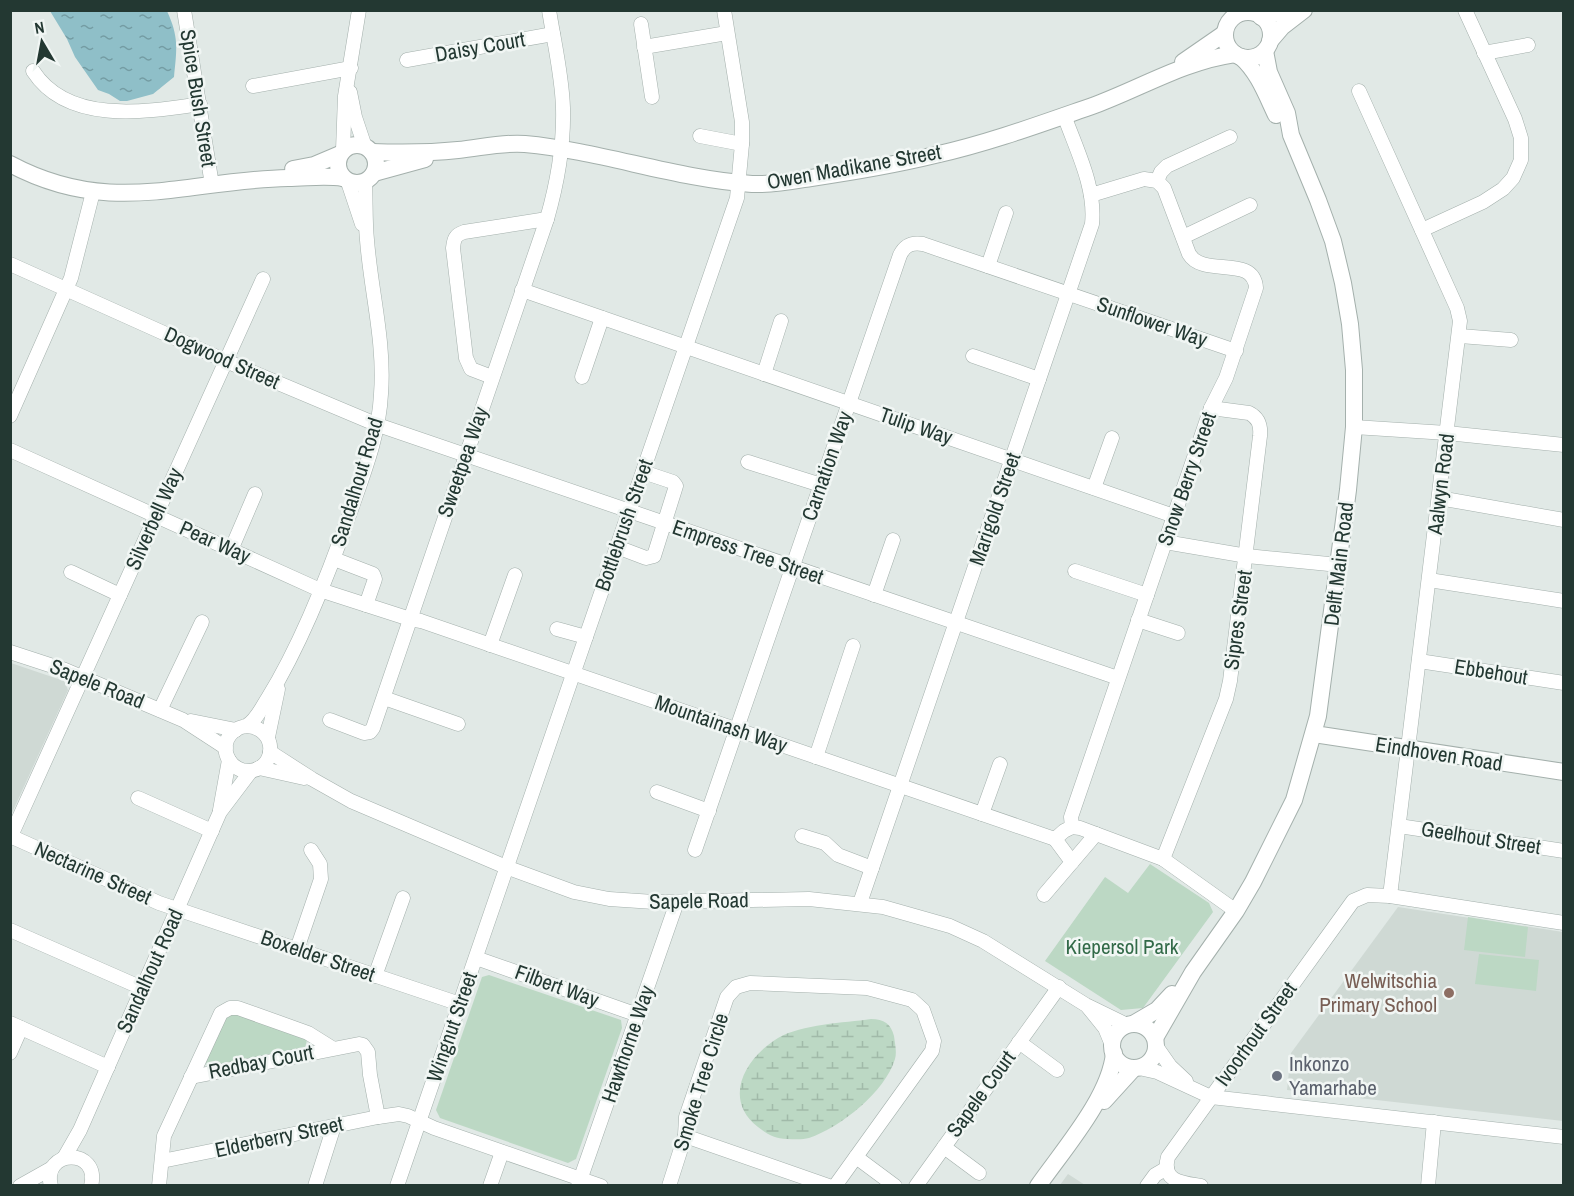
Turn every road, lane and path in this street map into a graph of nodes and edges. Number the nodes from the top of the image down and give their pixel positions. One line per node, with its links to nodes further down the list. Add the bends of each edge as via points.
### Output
1 (184, 10): 26 (street, Spice Bush Street)
2 (359, 10): 19 (street)
3 (549, 10): 12 (street, Sweetpea Way)
4 (724, 10): 11 (street, Bottlebrush Street)
5 (1290, 10): 8 (street)
6 (1304, 10): 14 (street, via 1282,27)
7 (1465, 10): 16 (street)
8 (1255, 14): 9 (street, via 1238,14); 14 (street, via 1269,27)
9 (1226, 23): 17 (street, via 1229,48); 21 (street, Owen Madikane Street)
10 (640, 24): 15 (street)
11 (727, 33): 15 (street); 31 (street, Bottlebrush Street, via 741,106)
12 (553, 34): 18 (street, Daisy Court); 32 (street, Sweetpea Way, via 563,106)
13 (1528, 45): 16 (street)
14 (1267, 46): 17 (street, via 1254,57); 28 (street, Delft Main Road, via 1269,72 1287,113)
15 (644, 47): 25 (street)
16 (1484, 53): 47 (street, via 1519,129 1522,149 1518,169 1503,189 1484,202)
17 (1238, 55): 21 (street, Owen Madikane Street, via 1220,56); 28 (street, Delft Main Road, via 1258,77 1277,117)
18 (407, 60)
19 (351, 68): 22 (street); 23 (street)
20 (33, 71): 26 (street, via 58,96 102,110 132,112)
21 (1168, 73): 27 (street, Owen Madikane Street, via 1115,98)
22 (348, 84): 33 (street, via 355,117); 35 (street)
23 (253, 86)
24 (1359, 92): 47 (street, Aalwyn Road)
25 (652, 97)
26 (200, 104): 41 (street, Spice Bush Street)
27 (1064, 115): 40 (street, Owen Madikane Street, via 937,155 812,178); 43 (street, Marigold Street)
28 (1291, 135): 71 (street, Delft Main Road, via 1318,200 1343,283 1354,370)
29 (700, 136): 31 (street)
30 (1230, 136): 39 (street, via 1167,166)
31 (742, 144): 40 (street, Bottlebrush Street)
32 (560, 148): 34 (street, Owen Madikane Street, via 510,144); 40 (street, Owen Madikane Street); 46 (street, Sweetpea Way)
33 (369, 149): 34 (street, Owen Madikane Street, via 399,153); 35 (street, via 352,145); 38 (street, via 376,162)
34 (458, 150): 38 (street, Owen Madikane Street)
35 (341, 152): 37 (street, Owen Madikane Street); 38 (street, via 337,164)
36 (10, 164): 42 (street, Owen Madikane Street, via 63,186)
37 (273, 177): 38 (street, Owen Madikane Street); 41 (street, Owen Madikane Street)
38 (357, 179): 70 (street, Sandalhout Road, via 381,352)
39 (1157, 181): 43 (street, via 1144,179); 48 (street, Snow Berry Street, via 1164,188)
40 (738, 182): 59 (street, Bottlebrush Street, via 737,198)
41 (213, 185): 42 (street, Owen Madikane Street, via 147,193)
42 (93, 192): 52 (street)
43 (1091, 195): 54 (street, Marigold Street, via 1092,224)
44 (1250, 205): 48 (street)
45 (1006, 213): 50 (street)
46 (547, 219): 53 (street, Sweetpea Way); 64 (street, via 464,232 454,239 466,358 475,371)
47 (1422, 230): 57 (street, Aalwyn Road, via 1457,308)
48 (1183, 237): 60 (street, Snow Berry Street, via 1191,257 1198,263 1247,271 1254,278 1255,293)
49 (10, 264): 52 (street, Dogwood Street)
50 (987, 266): 54 (street, Carnation Way); 67 (street, Carnation Way, via 923,244 912,244 903,250)
51 (263, 279): 62 (street, Silverbell Way)
52 (67, 290): 62 (street, Dogwood Street); 69 (street)
53 (522, 290): 55 (street, Tulip Way); 64 (street, Sweetpea Way)
54 (1068, 294): 60 (street, Sunflower Way); 66 (street, Marigold Street)
55 (602, 318): 59 (street, Tulip Way); 65 (street)
56 (781, 321): 63 (street)
57 (1460, 336): 58 (street); 72 (street, Aalwyn Road)
58 (1511, 340)
59 (686, 347): 63 (street, Tulip Way); 79 (street, Bottlebrush Street)
60 (1236, 351): 68 (street, Snow Berry Street)
61 (973, 356): 66 (street)
62 (226, 361): 70 (street, Dogwood Street); 85 (street, Silverbell Way)
63 (764, 374): 67 (street, Tulip Way)
64 (492, 377): 76 (street, Sweetpea Way)
65 (582, 377)
66 (1040, 379): 77 (street, Marigold Street)
67 (849, 403): 77 (street, Tulip Way); 80 (street, Carnation Way)
68 (1211, 408): 86 (street, Snow Berry Street); 93 (street, Sipres Street, via 1249,413 1260,424)
69 (10, 416)
70 (378, 425): 76 (street, Empress Tree Street); 94 (street, Sandalhout Road)
71 (1354, 427): 72 (street); 95 (street, Delft Main Road)
72 (1447, 434): 74 (street); 83 (street, Aalwyn Road)
73 (1112, 438): 81 (street)
74 (1563, 445)
75 (10, 450): 85 (street, Pear Way)
76 (465, 455): 84 (street, Empress Tree Street); 107 (street, Sweetpea Way)
77 (1012, 459): 81 (street, Tulip Way); 110 (street, Marigold Street)
78 (748, 462): 80 (street)
79 (643, 472): 84 (street, Bottlebrush Street); 88 (street, via 675,484)
80 (821, 485): 96 (street, Carnation Way)
81 (1094, 488): 86 (street, Tulip Way)
82 (255, 494): 92 (street)
83 (1439, 498): 87 (street); 100 (street, Aalwyn Road)
84 (629, 511): 88 (street, Empress Tree Street); 91 (street, Bottlebrush Street)
85 (156, 516): 92 (street, Pear Way); 102 (street, Silverbell Way)
86 (1174, 516): 90 (street, Snow Berry Street)
87 (1563, 520)
88 (664, 523): 91 (street, via 651,558); 96 (street, Empress Tree Street)
89 (893, 540): 103 (street)
90 (1165, 542): 93 (street); 104 (street, Snow Berry Street)
91 (617, 547): 113 (street, Bottlebrush Street)
92 (231, 550): 101 (street, Pear Way)
93 (1247, 556): 95 (street); 156 (street, Sipres Street, via 1226,699)
94 (334, 559): 101 (street, Sandalhout Road); 106 (street, via 373,574 375,579)
95 (1339, 565): 130 (street, Delft Main Road)
96 (793, 567): 103 (street, Empress Tree Street); 129 (street, Carnation Way)
97 (1075, 571): 104 (street)
98 (71, 572): 102 (street)
99 (515, 575): 114 (street)
100 (1429, 580): 105 (street); 117 (street, Aalwyn Road)
101 (320, 590): 106 (street, Mountainash Way); 120 (street, Sandalhout Road)
102 (120, 595): 119 (street, Silverbell Way)
103 (874, 595): 110 (street, Empress Tree Street)
104 (1147, 595): 108 (street, Snow Berry Street)
105 (1563, 601)
106 (366, 605): 107 (street, Mountainash Way)
107 (410, 619): 114 (street, Mountainash Way); 123 (street, Sweetpea Way)
108 (1138, 620): 112 (street); 121 (street, Snow Berry Street)
109 (202, 622): 124 (street)
110 (956, 623): 121 (street, Empress Tree Street); 140 (street, Marigold Street)
111 (557, 629): 113 (street)
112 (1178, 633)
113 (586, 637): 118 (street, Bottlebrush Street)
114 (490, 645): 118 (street, Mountainash Way)
115 (853, 645): 135 (street)
116 (10, 652): 119 (street, Sapele Road)
117 (1419, 661): 122 (street, Ebbehout); 132 (street, Aalwyn Road)
118 (573, 673): 129 (street, Mountainash Way); 158 (street, Bottlebrush Street)
119 (83, 678): 124 (street, Sapele Road); 151 (street, Silverbell Way)
120 (281, 678): 128 (street, Sandalhout Road, via 259,714); 131 (street, Sandalhout Road)
121 (1118, 678): 147 (street, Snow Berry Street, via 1071,817)
122 (1563, 683)
123 (384, 698): 126 (street, Sweetpea Way, via 370,732); 127 (street)
124 (160, 710): 125 (street, Sapele Road)
125 (183, 720): 128 (street, Sapele Road); 134 (street, Sapele Road)
126 (330, 720)
127 (458, 724)
128 (241, 728): 131 (street, via 256,727); 134 (street, via 228,738)
129 (737, 730): 135 (street, Mountainash Way); 143 (street, Carnation Way)
130 (1314, 734): 132 (street, Eindhoven Road); 166 (street, Delft Main Road, via 1294,800)
131 (268, 737): 133 (street)
132 (1408, 749): 138 (street, Eindhoven Road); 146 (street, Aalwyn Road)
133 (270, 752): 137 (street); 139 (street, Sapele Road)
134 (227, 754): 137 (street, via 238,768); 144 (street, Sandalhout Road)
135 (816, 757): 140 (street, Mountainash Way)
136 (1000, 764): 145 (street)
137 (255, 769): 139 (street, Sapele Road); 144 (street, Sandalhout Road)
138 (1563, 772)
139 (312, 779): 158 (street, Sapele Road, via 351,801)
140 (900, 786): 145 (street, Mountainash Way); 159 (street, Marigold Street)
141 (657, 792): 143 (street)
142 (138, 798): 148 (street)
143 (708, 811): 154 (street, Carnation Way)
144 (220, 812): 148 (street, Sandalhout Road)
145 (982, 814): 152 (street, Mountainash Way)
146 (1399, 826): 155 (street, Geelhout Street); 161 (street, Aalwyn Road)
147 (1072, 827): 149 (street); 152 (street)
148 (212, 831): 165 (street, Sandalhout Road)
149 (1096, 834): 156 (street); 157 (street)
150 (802, 836): 159 (street, via 825,843 838,855)
151 (11, 837): 165 (street, Nectarine Street)
152 (1055, 839): 157 (street)
153 (311, 850): 169 (street, via 320,864 321,879)
154 (695, 850)
155 (1563, 851)
156 (1163, 860): 166 (street)
157 (1072, 862): 160 (street)
158 (506, 867): 163 (street, Sapele Road, via 586,895 631,902); 170 (street, Wingnut Street)
159 (872, 868): 164 (street, Marigold Street)
160 (1044, 895)
161 (1390, 896): 167 (street, Ivoorhout Street); 190 (street, Ivoorhout Street, via 1367,895 1350,904)
162 (403, 898): 172 (street)
163 (677, 902): 164 (street, Sapele Road, via 809,899); 177 (street, Hawthorne Way)
164 (860, 903): 173 (street, Sapele Road, via 928,918 967,933)
165 (177, 908): 169 (street, Boxelder Street); 174 (street, Sandalhout Road)
166 (1236, 911): 171 (street, Delft Main Road)
167 (1563, 923)
168 (10, 930): 174 (street)
169 (297, 950): 172 (street, Boxelder Street)
170 (476, 957): 175 (street, Wingnut Street); 177 (street, Filbert Way)
171 (1193, 972): 178 (street, Delft Main Road, via 1157,1010); 181 (street, Delft Main Road)
172 (375, 976): 175 (street, Boxelder Street)
173 (1059, 987): 176 (street, Sapele Road); 180 (street, Sapele Court)
174 (142, 988): 185 (street, Sandalhout Road)
175 (460, 1004): 192 (street, Wingnut Street)
176 (1086, 1005): 178 (street, Sapele Road); 183 (street, Sapele Road, via 1105,1028)
177 (638, 1015): 208 (street, Hawthorne Way)
178 (1130, 1025): 181 (street, via 1146,1028); 183 (street, via 1117,1033)
179 (16, 1026): 184 (street); 185 (street)
180 (1019, 1042): 187 (street, Sapele Court); 199 (street, Sapele Court)
181 (1156, 1042): 186 (street, via 1153,1058); 189 (street, via 1170,1066)
182 (332, 1048): 188 (street, Redbay Court); 188 (street, Redbay Court, via 308,1033 230,1008 218,1018); 191 (street, Redbay Court, via 355,1044 367,1048)
183 (1113, 1049): 186 (street, via 1121,1064); 195 (street, via 1108,1078)
184 (10, 1053)
185 (108, 1067): 196 (street, Sandalhout Road)
186 (1137, 1068): 189 (street, via 1150,1069); 195 (street)
187 (1057, 1070)
188 (191, 1077): 203 (street, Redbay Court, via 164,1136)
189 (1190, 1086): 190 (street)
190 (1211, 1097): 193 (street); 206 (street, Ivoorhout Street, via 1168,1157)
191 (378, 1117): 192 (street, Elderberry Street, via 403,1114); 194 (street, Elderberry Street)
192 (420, 1121): 200 (street, Elderberry Street); 214 (street, Wingnut Street)
193 (1434, 1122): 198 (street); 225 (street)
194 (334, 1126): 203 (street, Elderberry Street); 213 (street)
195 (1080, 1128): 222 (street)
196 (80, 1130): 202 (street, Sandalhout Road); 204 (street)
197 (686, 1136): 201 (street, Smoke Tree Circle, via 689,1107 727,997 736,987 760,983 867,988 916,1003 923,1010 934,1046); 217 (street, Smoke Tree Circle); 218 (street)
198 (1563, 1137)
199 (944, 1147): 207 (street, Sapele Court); 221 (street, Sapele Court)
200 (502, 1152): 208 (street, Elderberry Street); 215 (street)
201 (855, 1157): 219 (street, Smoke Tree Circle); 220 (street)
202 (64, 1158): 204 (street, via 80,1158); 205 (street)
203 (162, 1161): 212 (street)
204 (86, 1163): 211 (street, via 91,1170)
205 (52, 1168): 209 (street); 210 (street)
206 (1168, 1171): 223 (street, Ivoorhout Street, via 1155,1175); 224 (street, via 1182,1183)
207 (979, 1173)
208 (580, 1182): 216 (street, Elderberry Street)
209 (20, 1185)
210 (51, 1185)
211 (91, 1185)
212 (159, 1185)
213 (315, 1185)
214 (397, 1185)
215 (490, 1185)
216 (601, 1185)
217 (669, 1185)
218 (829, 1185)
219 (835, 1185)
220 (896, 1185)
221 (916, 1185)
222 (1038, 1185)
223 (1147, 1185)
224 (1202, 1185)
225 (1428, 1185)

